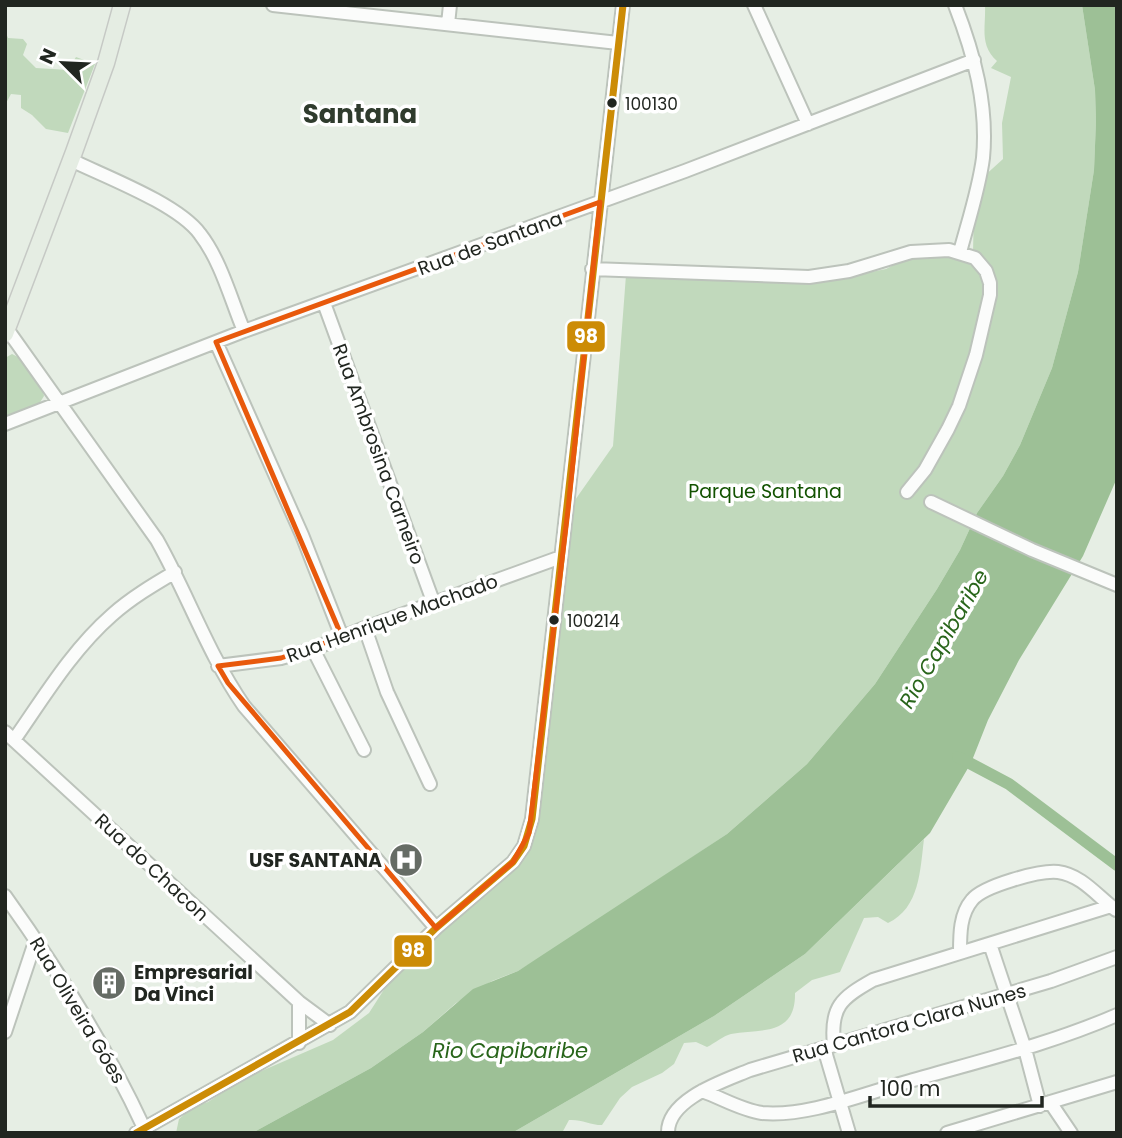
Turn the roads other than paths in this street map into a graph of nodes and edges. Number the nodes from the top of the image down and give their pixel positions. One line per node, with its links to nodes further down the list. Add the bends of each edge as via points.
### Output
1 (122, 5): 11 (main road)
2 (273, 5): 7 (street)
3 (450, 5): 7 (street)
4 (623, 5): 8 (street)
5 (754, 5): 10 (street)
6 (955, 5): 9 (street)
7 (448, 24): 8 (street)
8 (618, 43): 12 (street)
9 (974, 60): 10 (street, Rua de Santana); 13 (street, via 982,102 982,159)
10 (808, 124): 12 (street, Rua de Santana)
11 (71, 160): 16 (main road); 17 (street, via 188,221 211,250)
12 (600, 202): 14 (street); 15 (street, Rua de Santana)
13 (960, 252): 14 (street, via 911,252 849,271 809,277); 21 (street, via 982,264 990,295 959,406 925,470)
14 (592, 269): 23 (street)
15 (324, 303): 17 (street, Rua de Santana); 26 (street, Rua Ambrosina Carneiro)
16 (6, 331): 19 (street)
17 (244, 331): 18 (street, Rua de Santana)
18 (216, 342): 19 (street, Rua de Santana); 28 (street, via 292,511)
19 (60, 403): 20 (street, Rua de Santana); 24 (street)
20 (5, 424)
21 (907, 492)
22 (931, 502): 25 (street)
23 (561, 557): 26 (street, Rua Henrique Machado); 36 (street, via 532,818 524,846 513,862)
24 (175, 572): 30 (street); 31 (street, via 127,603 90,637)
25 (1117, 585)
26 (434, 604): 27 (street, Rua Henrique Machado)
27 (365, 628): 28 (street, Rua Henrique Machado); 33 (street, via 387,692)
28 (342, 637): 29 (street, Rua Henrique Machado)
29 (313, 649): 30 (street, Rua Henrique Machado); 32 (street)
30 (218, 666): 36 (street, via 250,714)
31 (10, 736): 42 (street, Rua do Chacon)
32 (364, 750)
33 (430, 784)
34 (5, 896): 37 (street, Rua Oliveira Góes)
35 (1114, 908): 38 (street); 39 (street, via 1091,888 1059,872 1018,879 973,898 960,930)
36 (436, 928): 44 (street, via 366,999)
37 (36, 939): 45 (street); 53 (street, Rua Oliveira Góes, via 95,1031)
38 (990, 944): 39 (street); 41 (street)
39 (960, 952): 47 (street, via 873,980 844,998 832,1020)
40 (1117, 957): 41 (street, Rua Cantora Clara Nunes)
41 (1007, 994): 47 (street, Rua Cantora Clara Nunes); 48 (street)
42 (299, 1002): 44 (street, Rua do Chacon); 46 (street)
43 (1117, 1016): 48 (street)
44 (330, 1025): 46 (street)
45 (5, 1032)
46 (299, 1043): 53 (street)
47 (829, 1047): 50 (street, Rua Cantora Clara Nunes, via 750,1070); 51 (street)
48 (1025, 1049): 51 (street); 52 (street)
49 (1117, 1082): 52 (street)
50 (702, 1091): 51 (street, via 763,1113 786,1113); 54 (street, Rua Cantora Clara Nunes, via 678,1108)
51 (840, 1101): 55 (street)
52 (1045, 1104): 56 (street); 57 (street)
53 (140, 1130)
54 (668, 1133)
55 (849, 1133)
56 (947, 1133)
57 (1071, 1133)

